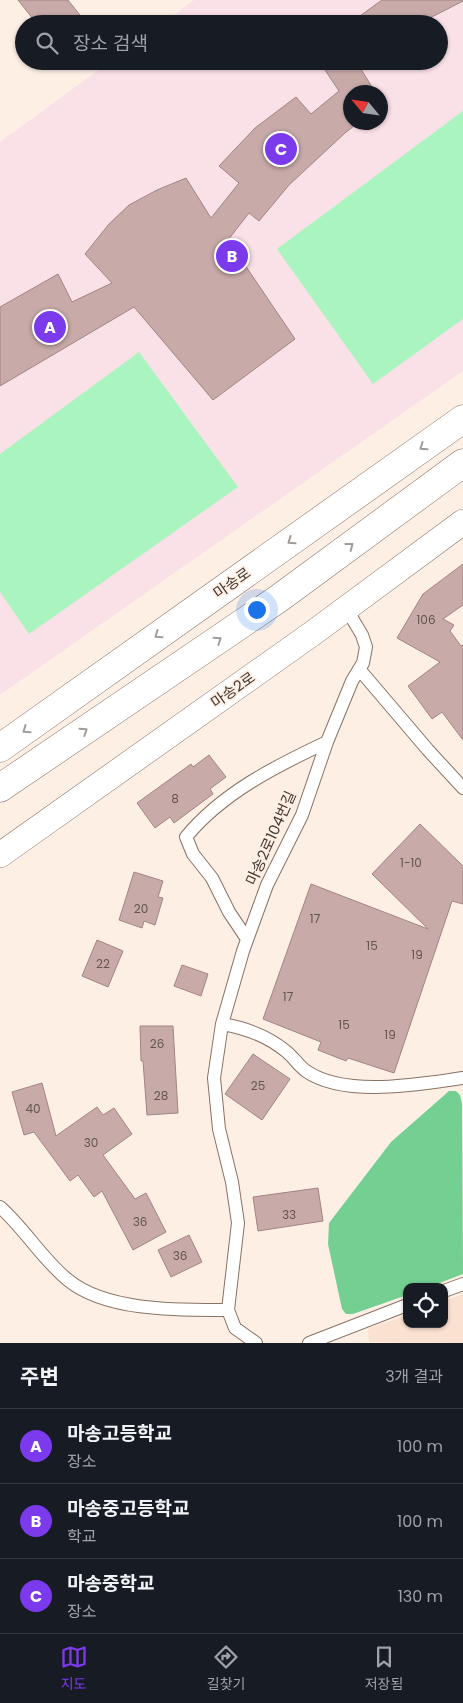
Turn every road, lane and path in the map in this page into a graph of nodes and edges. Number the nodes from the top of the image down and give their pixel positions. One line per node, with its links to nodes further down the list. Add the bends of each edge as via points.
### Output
1 (463, 419): 7 (street, 마송로, one-way to 7)
2 (463, 463): 8 (street, one-way to 2, via 278,599)
3 (463, 522): 4 (street, 마송2로)
4 (346, 608): 5 (lane, 마송2로104번길, via 366,648); 10 (street, 마송2로)
5 (359, 669): 6 (lane, 마송2로104번길); 9 (lane)
6 (327, 742): 11 (lane, 마송2로104번길, via 302,815 268,885); 11 (lane, via 290,759 241,789 201,819 186,837 193,854 212,878)
7 (0, 748)
8 (0, 788)
9 (463, 788)
10 (0, 854)
11 (247, 939): 12 (lane, 마송2로104번길)
12 (222, 1024): 13 (lane, via 244,1027 267,1038 305,1071 346,1084 378,1088); 18 (lane, 마송2로104번길, via 214,1078 238,1223)
13 (463, 1078)
14 (0, 1207): 18 (lane, via 69,1281 93,1293 124,1304 166,1310)
15 (463, 1284): 16 (lane)
16 (448, 1290)
17 (403, 1307): 20 (lane)
18 (228, 1310): 19 (lane, via 234,1328)
19 (256, 1343)
20 (309, 1343)

